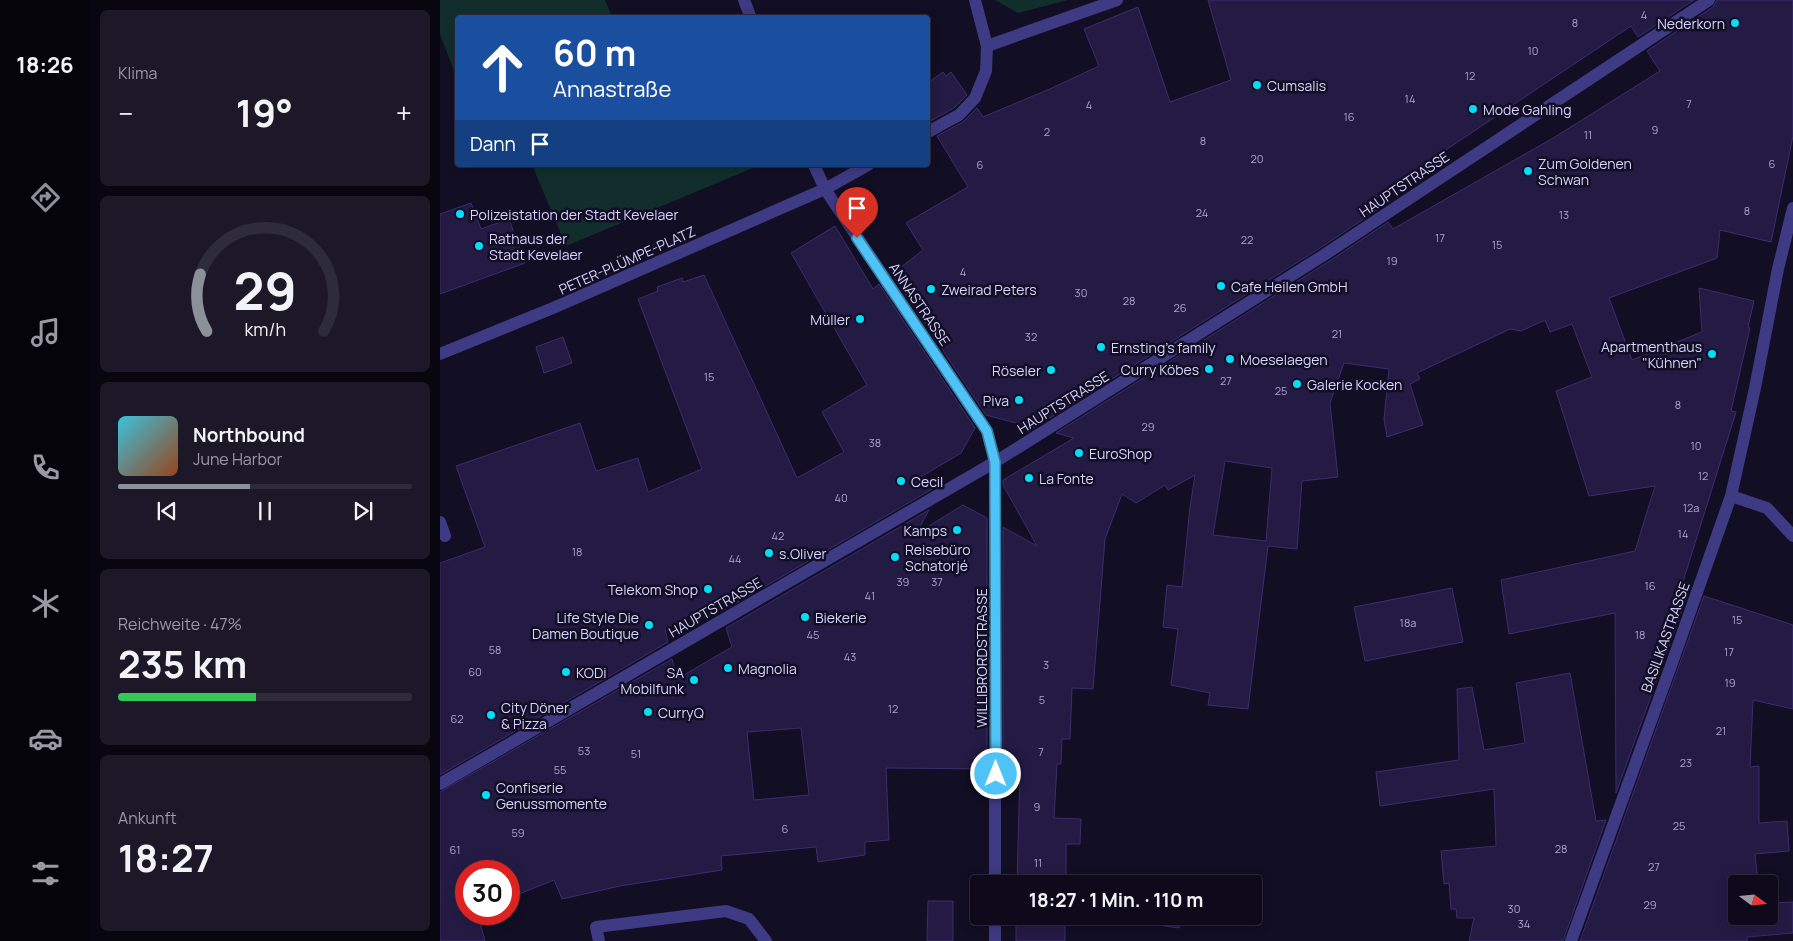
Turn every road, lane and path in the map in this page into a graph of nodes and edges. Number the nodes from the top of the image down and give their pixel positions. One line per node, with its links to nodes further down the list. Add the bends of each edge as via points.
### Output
1 (744, 0): 5 (street)
2 (975, 0): 6 (street)
3 (1117, 0): 6 (street)
4 (1709, 0): 13 (street, HAUPTSTRASSE, via 1324,255)
5 (750, 15)
6 (987, 46): 7 (street, via 986,71 975,98 959,114)
7 (930, 131)
8 (815, 167): 10 (street, ANNASTRASSE)
9 (864, 167): 10 (street, PETER-PLÜMPE-PLATZ)
10 (824, 189): 12 (street, PETER-PLÜMPE-PLATZ); 13 (street, ANNASTRASSE, via 987,431)
11 (1793, 208): 14 (street, BASILIKASTRASSE)
12 (440, 354)
13 (995, 462): 18 (street, HAUPTSTRASSE); 19 (street, WILLIBRORDSTRASSE)
14 (1731, 496): 17 (street, via 1767,508); 24 (street, BASILIKASTRASSE)
15 (440, 522): 16 (street)
16 (445, 536)
17 (1793, 536)
18 (440, 784)
19 (995, 875)
20 (995, 925): 23 (street)
21 (598, 941): 22 (street, via 596,927 726,911 749,919)
22 (766, 941)
23 (995, 941)
24 (1571, 941)

